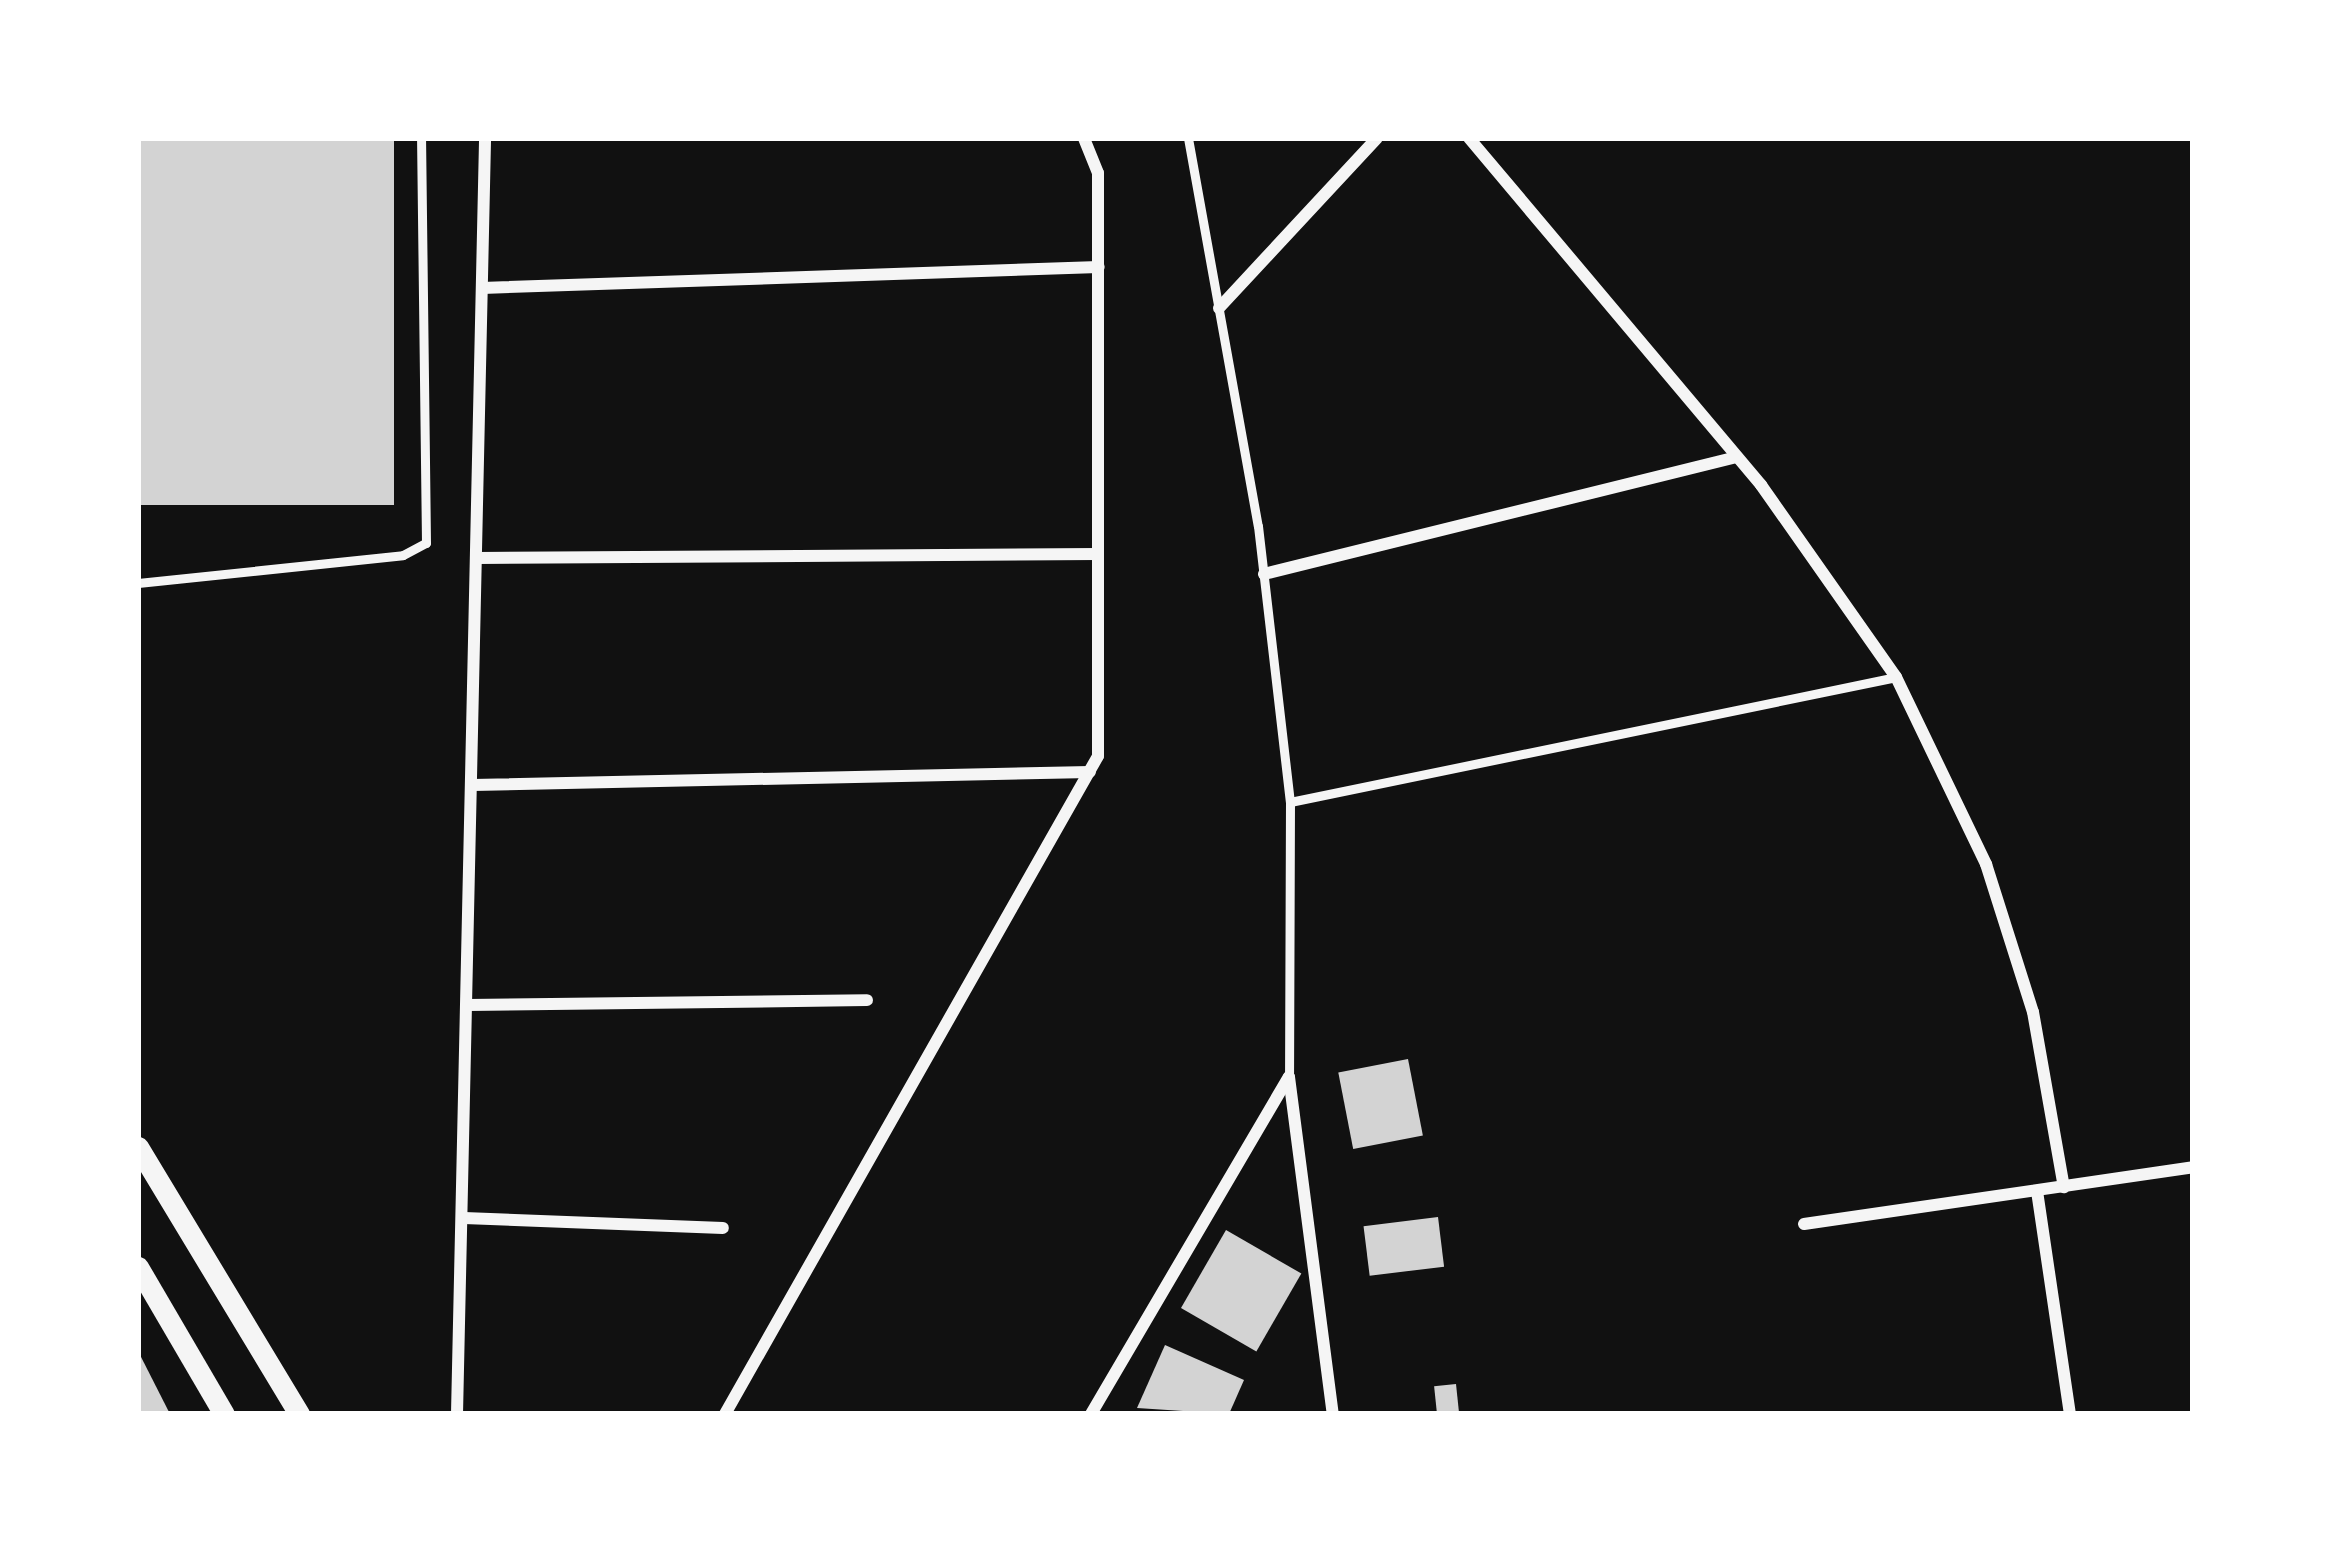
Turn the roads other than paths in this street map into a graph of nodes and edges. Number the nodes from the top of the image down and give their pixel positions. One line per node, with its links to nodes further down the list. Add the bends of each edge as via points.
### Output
1 (421, 138): 14 (lane, via 426,543 403,555)
2 (485, 138): 8 (street)
3 (1084, 138): 7 (street, via 1098,173)
4 (1188, 138): 9 (lane)
5 (1376, 138): 9 (street)
6 (1469, 138): 10 (street)
7 (1099, 267): 8 (street); 11 (street)
8 (482, 288): 12 (street)
9 (1219, 308): 13 (lane)
10 (1737, 457): 13 (street); 15 (street)
11 (1098, 554): 12 (street); 16 (street)
12 (477, 558): 17 (street)
13 (1264, 574): 18 (lane)
14 (138, 583)
15 (1896, 676): 18 (lane); 24 (street, via 1986,864 2032,1012)
16 (1090, 772): 17 (street); 33 (street)
17 (473, 785): 20 (street)
18 (1291, 802): 21 (lane)
19 (867, 1000): 20 (street)
20 (469, 1005): 26 (street)
21 (1288, 1077): 34 (street); 35 (street)
22 (138, 1147): 31 (street)
23 (2193, 1167): 24 (street)
24 (2064, 1187): 25 (street)
25 (2037, 1191): 27 (street); 36 (street)
26 (464, 1218): 28 (street); 32 (street)
27 (1804, 1224)
28 (723, 1228)
29 (138, 1267): 30 (street)
30 (224, 1414)
31 (299, 1414)
32 (457, 1414)
33 (725, 1414)
34 (1091, 1414)
35 (1333, 1414)
36 (2070, 1414)

